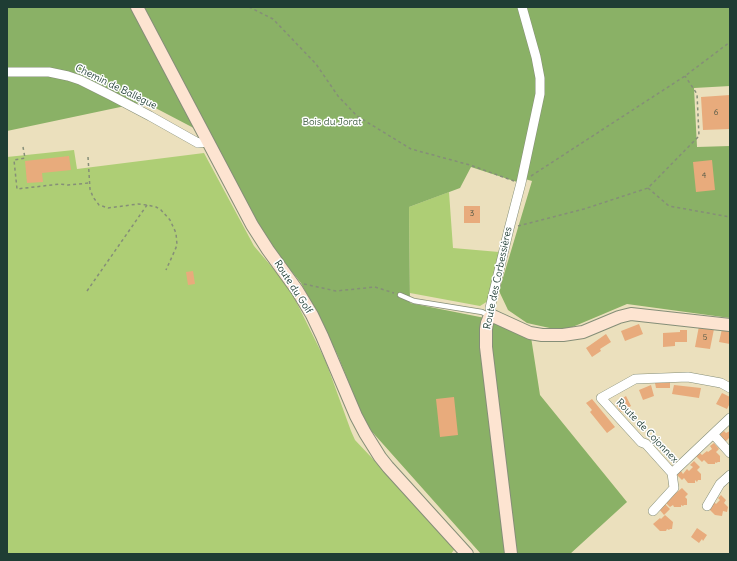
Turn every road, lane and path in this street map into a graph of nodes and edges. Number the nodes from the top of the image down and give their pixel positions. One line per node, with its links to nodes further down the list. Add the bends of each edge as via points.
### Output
1 (137, 7): 7 (main road, Route du Golf)
2 (249, 7): 11 (path, via 273,19 316,64 338,96 357,116 411,149 470,165)
3 (522, 7): 11 (street, Route des Corbessières, via 536,57 540,94)
4 (730, 42): 6 (path)
5 (7, 72): 7 (street, Chemin de Ballègue, via 49,72 68,76 110,95 198,143)
6 (685, 76): 11 (path); 12 (path, via 697,94 698,136)
7 (208, 142): 17 (main road, Route du Golf, via 255,229)
8 (23, 147): 10 (path, via 25,158 14,160 17,189)
9 (88, 157): 10 (path)
10 (89, 183): 13 (path, via 93,197 104,207)
11 (521, 183): 15 (street, Route des Corbessières)
12 (648, 188): 14 (path, via 669,206); 15 (path, via 584,210)
13 (147, 205): 16 (path, via 156,207 166,215 176,232 175,250); 18 (path)
14 (730, 217)
15 (509, 228): 20 (street, Route des Corbessières, via 490,308)
16 (166, 270)
17 (290, 280): 19 (path, via 336,291 375,287); 30 (main road, Route du Golf, via 322,336 356,416 371,444 388,467)
18 (87, 291)
19 (400, 295): 20 (lane, via 414,301 482,312)
20 (492, 316): 21 (main road, via 530,333 542,335 583,332 631,314); 31 (main road, Route des Corbessières, via 487,323 486,347)
21 (730, 325)
22 (730, 388): 26 (street, Route de Cojonnex, via 721,382 688,377 635,379 601,398)
23 (730, 418): 24 (street, Route de Cojonnex)
24 (713, 434): 25 (street); 26 (street, Route de Cojonnex)
25 (730, 453)
26 (672, 473): 29 (street, Route de Cojonnex, via 674,488)
27 (730, 475): 28 (street, via 720,484)
28 (707, 506)
29 (653, 510)
30 (467, 554)
31 (511, 554)

